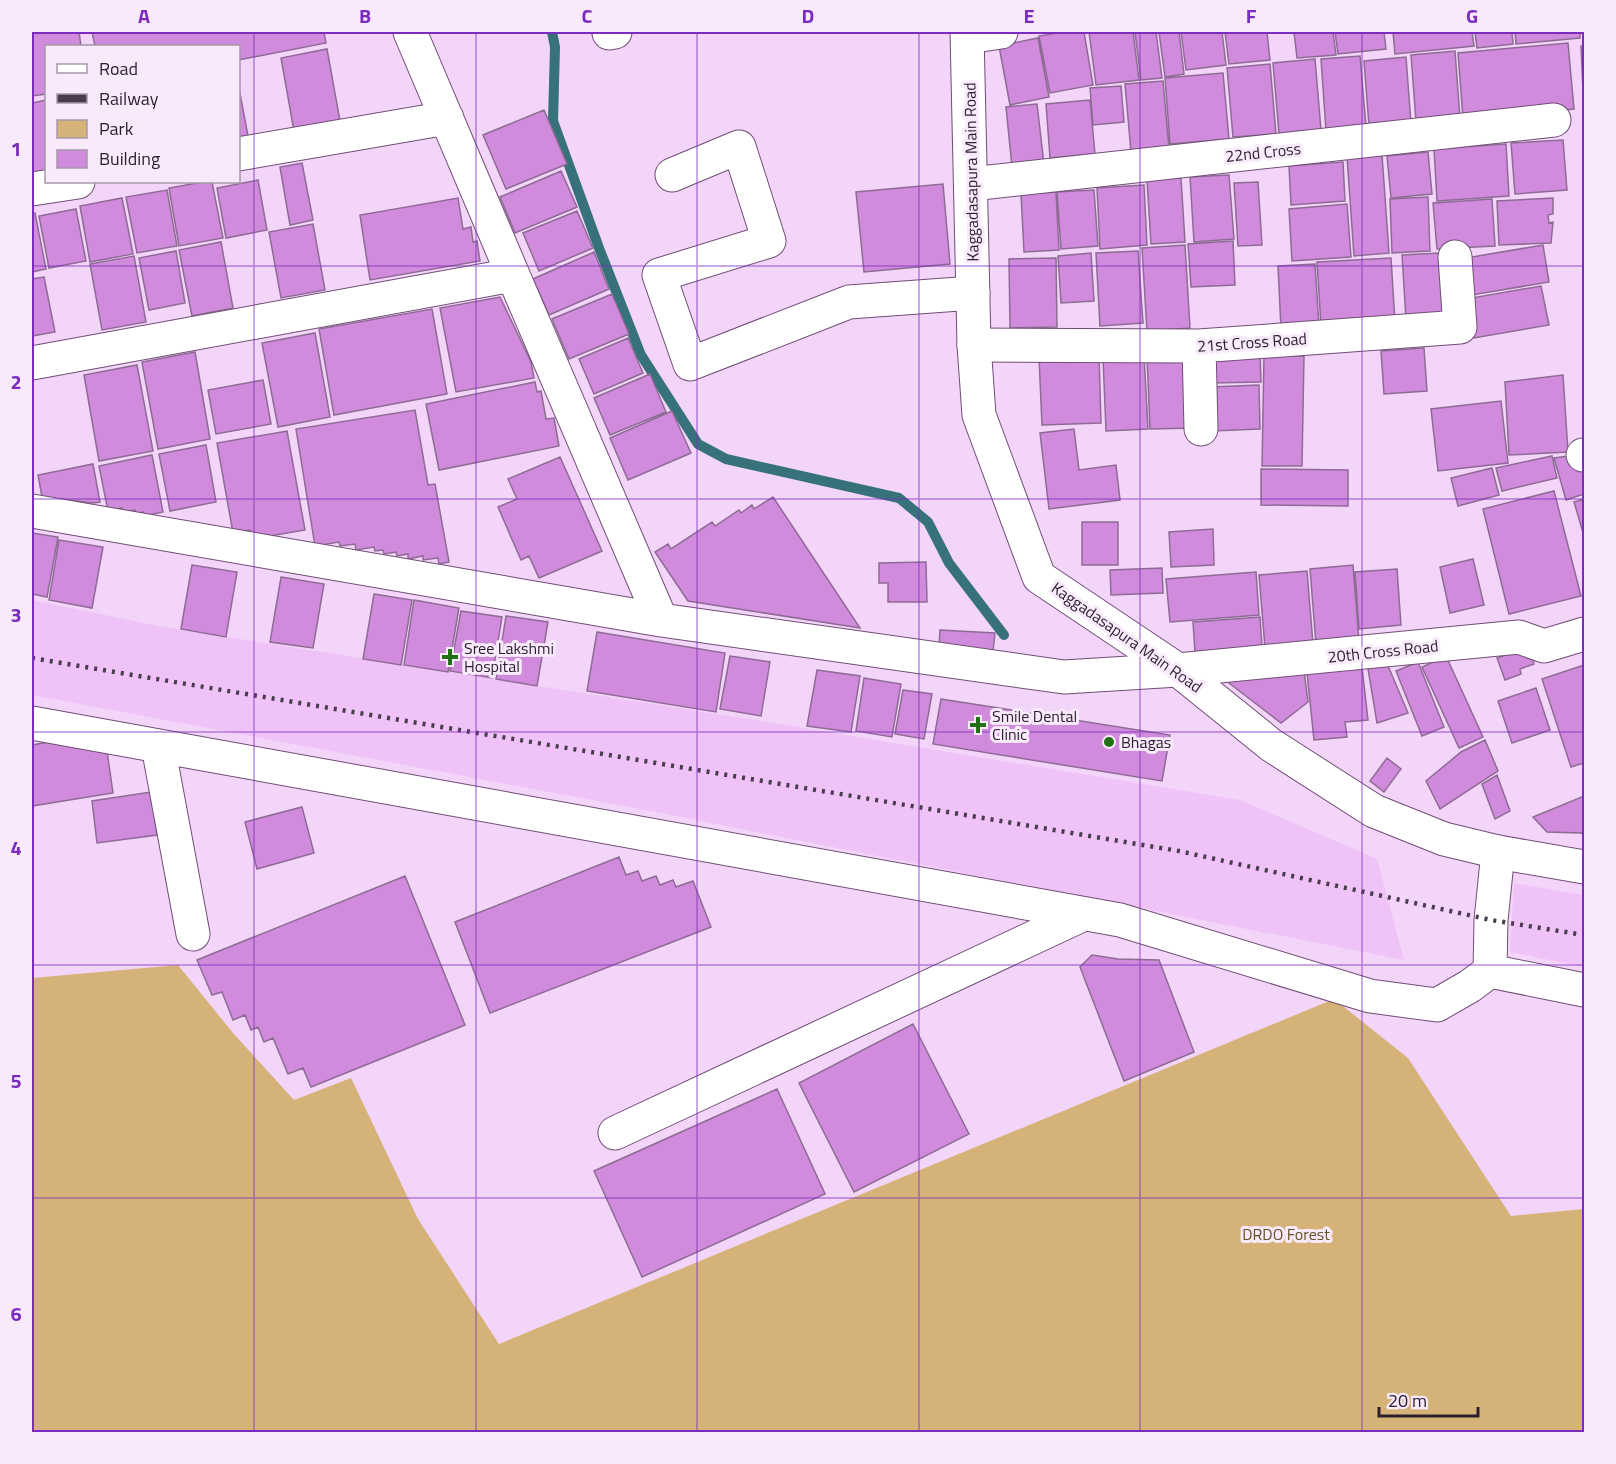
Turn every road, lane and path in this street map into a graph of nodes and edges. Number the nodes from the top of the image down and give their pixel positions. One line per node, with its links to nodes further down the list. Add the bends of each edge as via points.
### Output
1 (410, 32): 4 (street)
2 (1001, 32): 3 (street)
3 (968, 34): 9 (street, Kaggadasapura Main Road)
4 (447, 118): 6 (street); 12 (street)
5 (1554, 120): 9 (street, 22nd Cross)
6 (240, 154)
7 (672, 175): 13 (street, via 739,147 769,241 659,275 690,364 849,302)
8 (71, 183): 10 (street)
9 (971, 184): 13 (street, Kaggadasapura Main Road)
10 (32, 189)
11 (1455, 257): 15 (street, 21st Cross Road, via 1460,327)
12 (513, 275): 16 (street); 19 (street)
13 (974, 293): 14 (street, Kaggadasapura Main Road)
14 (974, 345): 15 (street, 21st Cross Road); 21 (street, Kaggadasapura Main Road, via 979,415 1039,577)
15 (1199, 346): 17 (street)
16 (32, 363)
17 (1201, 429)
18 (32, 511): 19 (street, 20th Cross Road)
19 (661, 620): 21 (street, 20th Cross Road, via 1064,677)
20 (1584, 634): 21 (street, 20th Cross Road, via 1544,646 1519,638)
21 (1178, 670): 24 (street, Kaggadasapura Main Road, via 1272,746 1374,811 1444,839)
22 (32, 723): 23 (street)
23 (158, 746): 26 (street); 27 (street)
24 (1498, 852): 25 (street, Kaggadasapura Main Road); 28 (street)
25 (1584, 867)
26 (1084, 914): 28 (street, via 1120,920 1370,996 1437,1005); 30 (street)
27 (193, 934)
28 (1490, 971): 29 (street)
29 (1584, 990)
30 (615, 1133)

